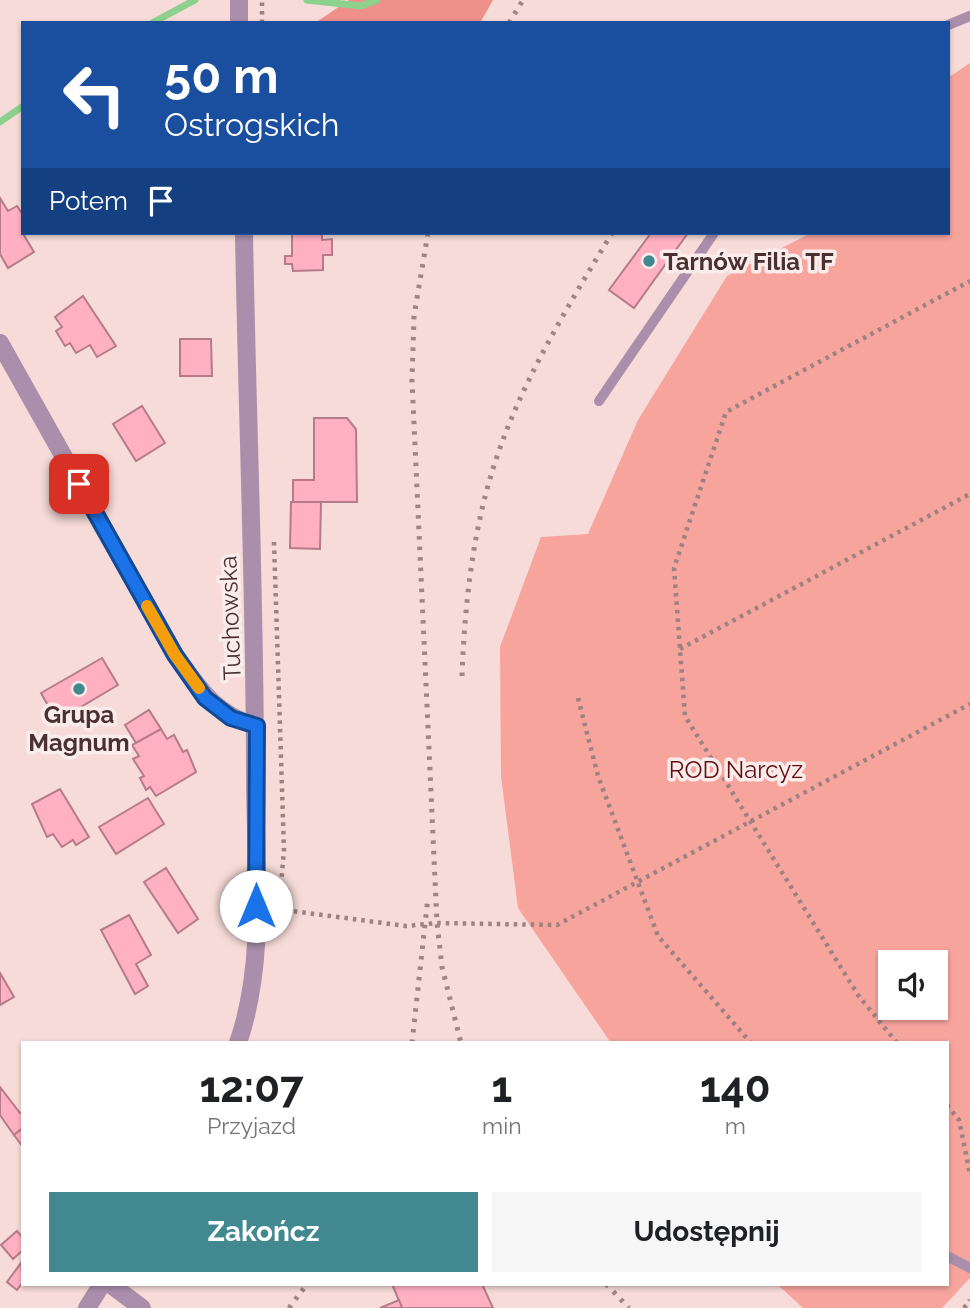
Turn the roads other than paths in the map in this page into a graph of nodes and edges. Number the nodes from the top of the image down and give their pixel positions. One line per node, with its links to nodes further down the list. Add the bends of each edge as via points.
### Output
1 (239, 0): 3 (street)
2 (970, 16): 4 (lane)
3 (239, 21)
4 (950, 24)
5 (244, 235): 9 (street, Tuchowska)
6 (713, 235): 8 (lane)
7 (0, 343): 9 (street, via 175,655 205,698 231,718)
8 (599, 401)
9 (257, 726): 10 (street, Tuchowska, via 252,974)
10 (238, 1041)
11 (949, 1257): 12 (lane)
12 (970, 1268)
13 (101, 1286): 15 (street)
14 (113, 1286): 16 (street)
15 (87, 1308)
16 (142, 1308)

